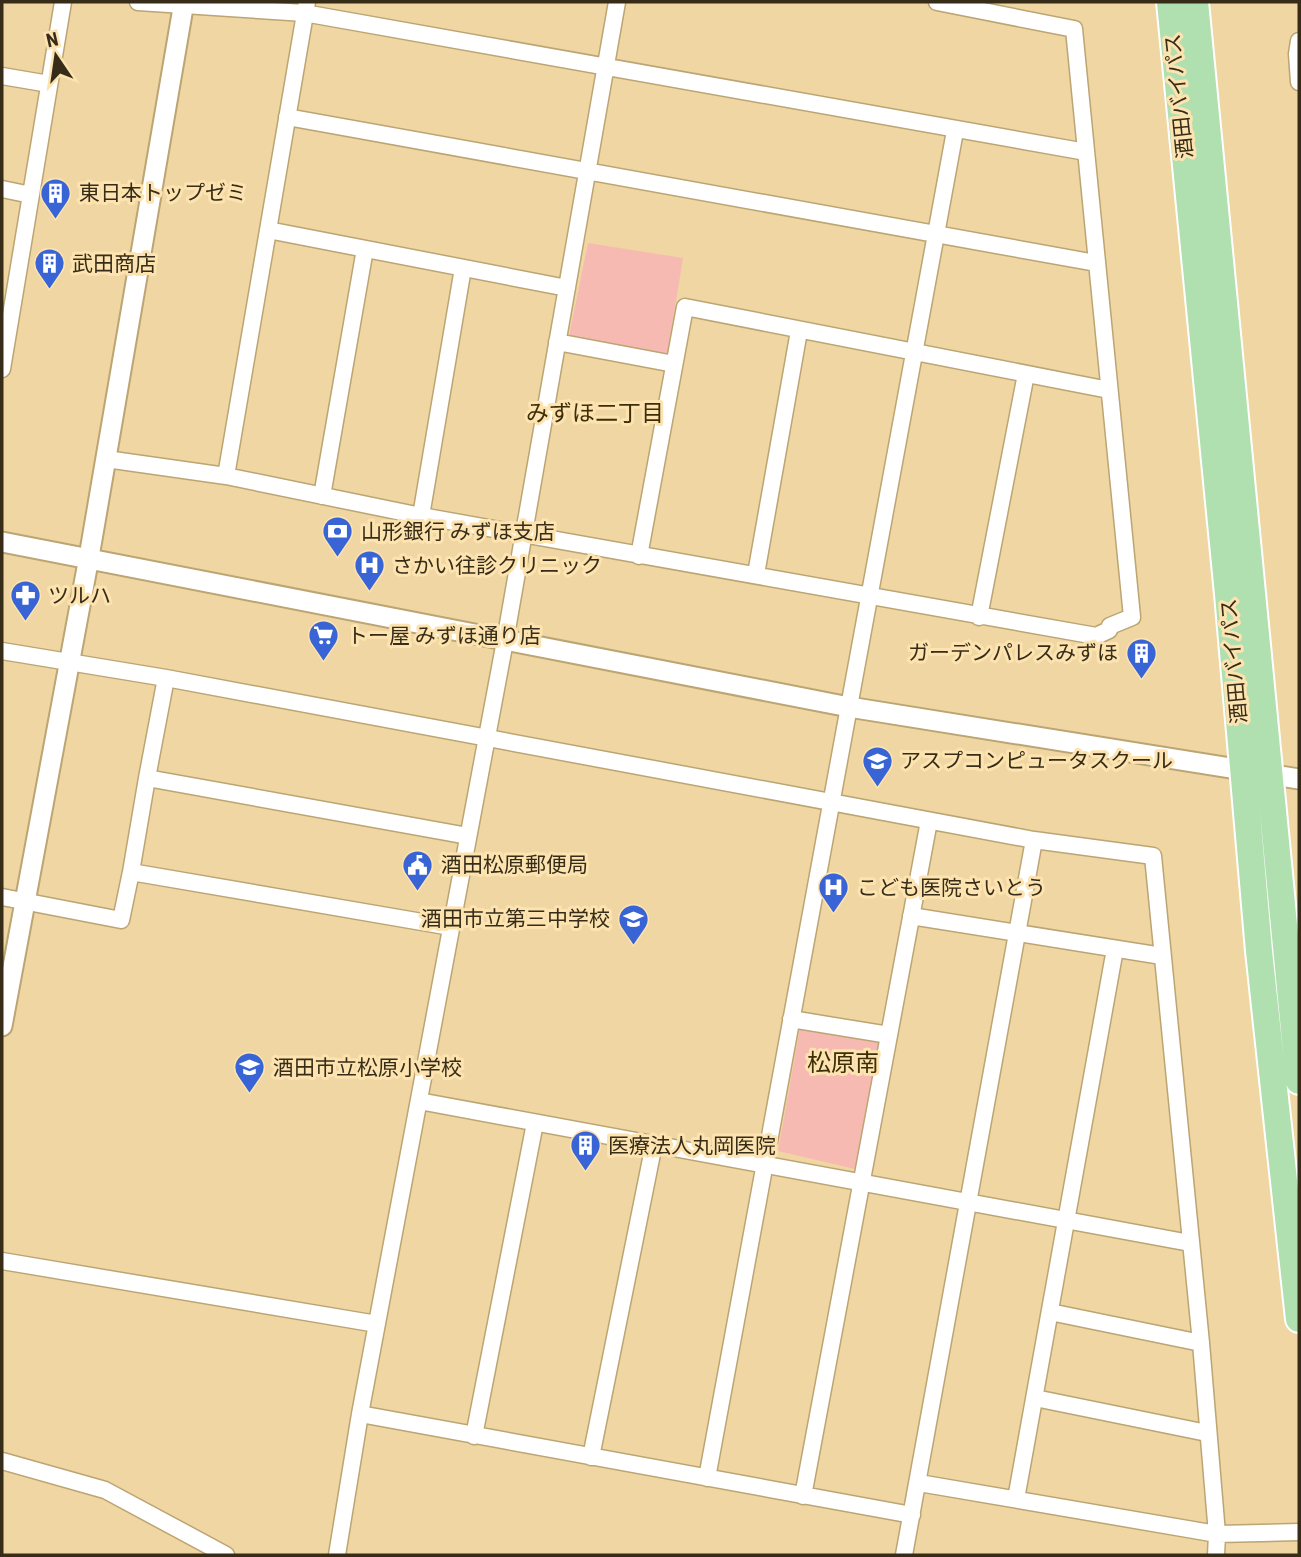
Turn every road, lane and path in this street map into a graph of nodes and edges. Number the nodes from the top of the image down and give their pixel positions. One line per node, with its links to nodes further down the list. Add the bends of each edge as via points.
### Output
1 (63, 2): 14 (street)
2 (138, 2): 7 (street)
3 (617, 2): 11 (street)
4 (937, 2): 9 (street)
5 (1170, 2): 51 (highway, 酒田バイパス)
6 (1195, 2): 52 (highway, 酒田バイパス)
7 (184, 3): 8 (street); 34 (street)
8 (305, 8): 11 (street); 15 (street)
9 (1022, 10): 17 (street, via 1074,29)
10 (1298, 49): 13 (street)
11 (605, 68): 16 (street); 18 (street)
12 (2, 76): 14 (street)
13 (1299, 82)
14 (49, 84): 20 (street)
15 (287, 117): 18 (street); 21 (street)
16 (954, 131): 17 (street); 22 (street)
17 (1086, 152): 24 (street)
18 (587, 173): 22 (street); 26 (street)
19 (2, 189): 20 (street)
20 (31, 195): 31 (street)
21 (268, 230): 23 (street); 35 (street)
22 (936, 235): 24 (street); 29 (street)
23 (365, 249): 25 (street); 36 (street)
24 (1096, 263): 33 (street)
25 (463, 268): 26 (street); 37 (street)
26 (566, 288): 28 (street)
27 (799, 331): 29 (street); 30 (street, via 685,307); 42 (street)
28 (557, 342): 30 (street); 38 (street)
29 (914, 352): 32 (street); 43 (street)
30 (674, 364): 40 (street)
31 (2, 369)
32 (1026, 374): 33 (street); 44 (street)
33 (1109, 390): 44 (street, via 1132,617 1096,636)
34 (106, 459): 35 (street); 41 (street)
35 (226, 476): 36 (street)
36 (322, 496): 37 (street)
37 (421, 516): 38 (street)
38 (521, 534): 40 (street); 45 (street)
39 (2, 542): 41 (street)
40 (639, 556): 42 (street)
41 (89, 557): 45 (street); 47 (street)
42 (756, 575): 43 (street)
43 (869, 598): 44 (street); 49 (street)
44 (979, 617)
45 (505, 641): 49 (street); 50 (street)
46 (2, 651): 47 (street)
47 (69, 661): 48 (street); 61 (street)
48 (166, 678): 50 (street); 53 (street)
49 (849, 707): 51 (street); 55 (street)
50 (486, 738): 55 (street); 57 (street)
51 (1243, 770): 52 (street); 81 (highway, 酒田バイパス)
52 (1272, 775): 54 (street); 70 (highway, 酒田バイパス)
53 (147, 778): 57 (street); 59 (street)
54 (1299, 779)
55 (831, 803): 56 (street); 67 (street)
56 (929, 821): 58 (street); 62 (street)
57 (468, 836): 63 (street)
58 (1034, 840): 64 (street); 66 (street, via 1153,856)
59 (131, 872): 61 (street, via 121,920); 63 (street)
60 (2, 897): 61 (street)
61 (25, 901): 68 (street)
62 (911, 916): 64 (street); 69 (street)
63 (451, 927): 71 (street)
64 (1017, 933): 65 (street); 76 (street)
65 (1115, 949): 66 (street); 77 (street)
66 (1162, 956): 78 (street)
67 (792, 1019): 69 (street); 74 (street)
68 (2, 1026)
69 (889, 1035): 75 (street)
70 (1299, 1081)
71 (419, 1101): 72 (street); 82 (street)
72 (535, 1123): 73 (street); 87 (street)
73 (654, 1144): 74 (street); 88 (street)
74 (765, 1165): 75 (street); 90 (street)
75 (861, 1183): 76 (street); 92 (street)
76 (967, 1202): 77 (street); 91 (street)
77 (1066, 1220): 78 (street); 80 (street)
78 (1190, 1243): 83 (street)
79 (2, 1261): 82 (street)
80 (1050, 1312): 83 (street); 84 (street)
81 (1299, 1320)
82 (377, 1324): 85 (street)
83 (1201, 1343): 86 (street)
84 (1035, 1398): 86 (street); 93 (street)
85 (360, 1415): 87 (street); 98 (street)
86 (1207, 1433): 96 (street)
87 (474, 1436): 88 (street)
88 (591, 1457): 90 (street)
89 (2, 1461): 97 (street, via 104,1490)
90 (707, 1478): 92 (street)
91 (919, 1483): 93 (street); 94 (street)
92 (803, 1496): 94 (street)
93 (1016, 1499): 96 (street)
94 (912, 1515): 99 (street)
95 (1299, 1532): 96 (street)
96 (1217, 1534): 100 (street)
97 (226, 1555)
98 (337, 1555)
99 (904, 1555)
100 (1216, 1555)

